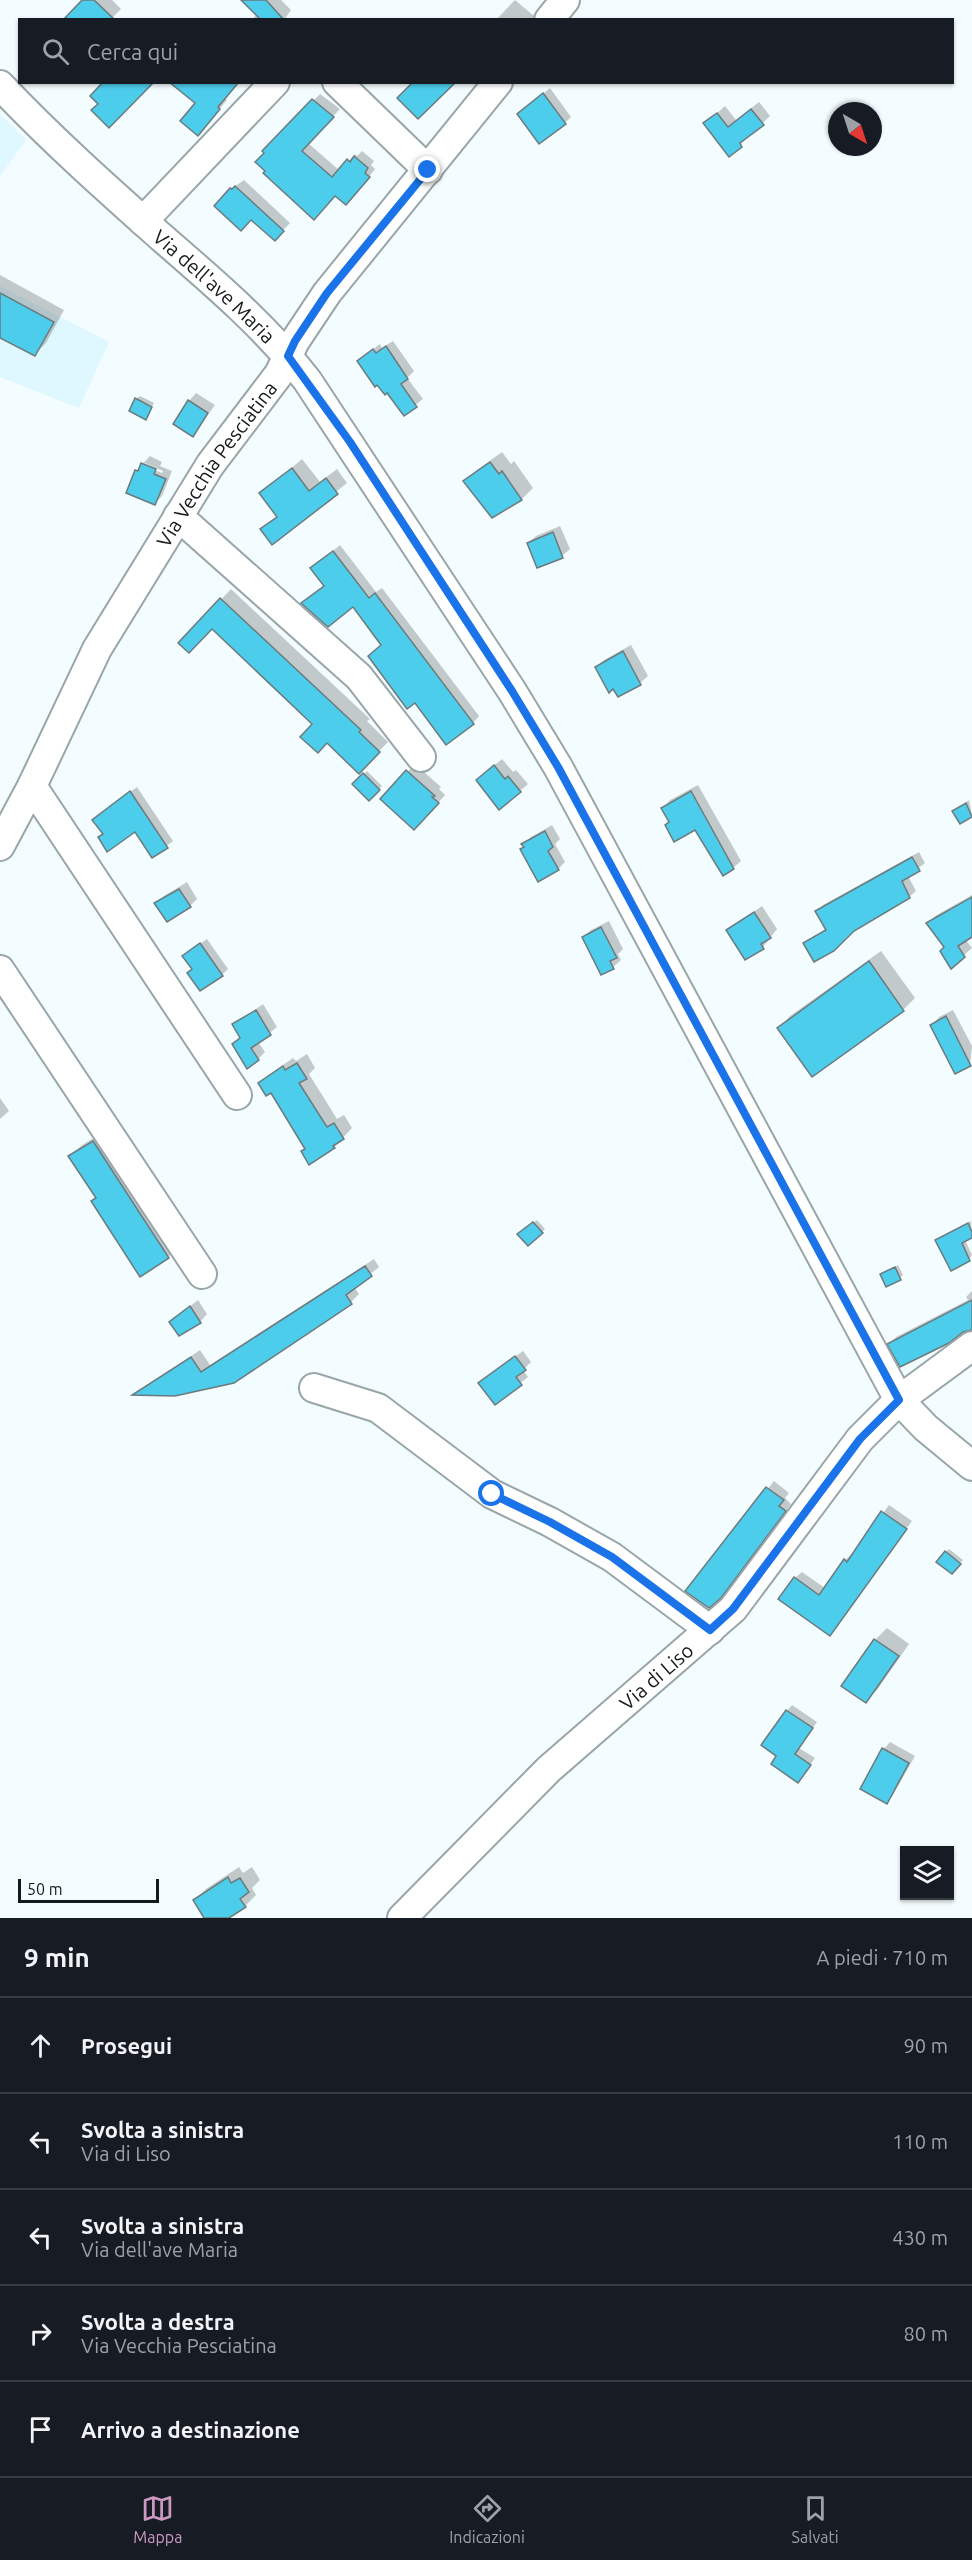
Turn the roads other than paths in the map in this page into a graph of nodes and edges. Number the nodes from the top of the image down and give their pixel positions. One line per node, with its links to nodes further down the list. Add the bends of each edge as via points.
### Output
1 (565, 0): 2 (street)
2 (551, 18)
3 (272, 84): 8 (street)
4 (339, 84): 7 (street)
5 (496, 84): 7 (street, Via Vecchia Pesciatina)
6 (0, 85): 8 (street, Via dell'ave Maria)
7 (428, 170): 9 (street, Via Vecchia Pesciatina, via 327,293)
8 (143, 221): 9 (street, Via dell'ave Maria)
9 (288, 356): 10 (street, Via Vecchia Pesciatina); 19 (street, Via dell'ave Maria, via 506,681 558,767)
10 (178, 516): 11 (street, via 359,677); 12 (street, Via Vecchia Pesciatina, via 97,649)
11 (422, 757)
12 (32, 786): 13 (street, Via Vecchia Pesciatina); 15 (street)
13 (0, 846)
14 (0, 970): 16 (street)
15 (237, 1095)
16 (202, 1274)
17 (972, 1346): 19 (street, Via di Liso)
18 (314, 1388): 21 (street, via 378,1408 492,1494 612,1557)
19 (899, 1400): 20 (street, Via dell'ave Maria); 21 (street, Via di Liso, via 860,1439 733,1609)
20 (972, 1466)
21 (710, 1630): 22 (street, Via di Liso, via 549,1769)
22 (402, 1918)

